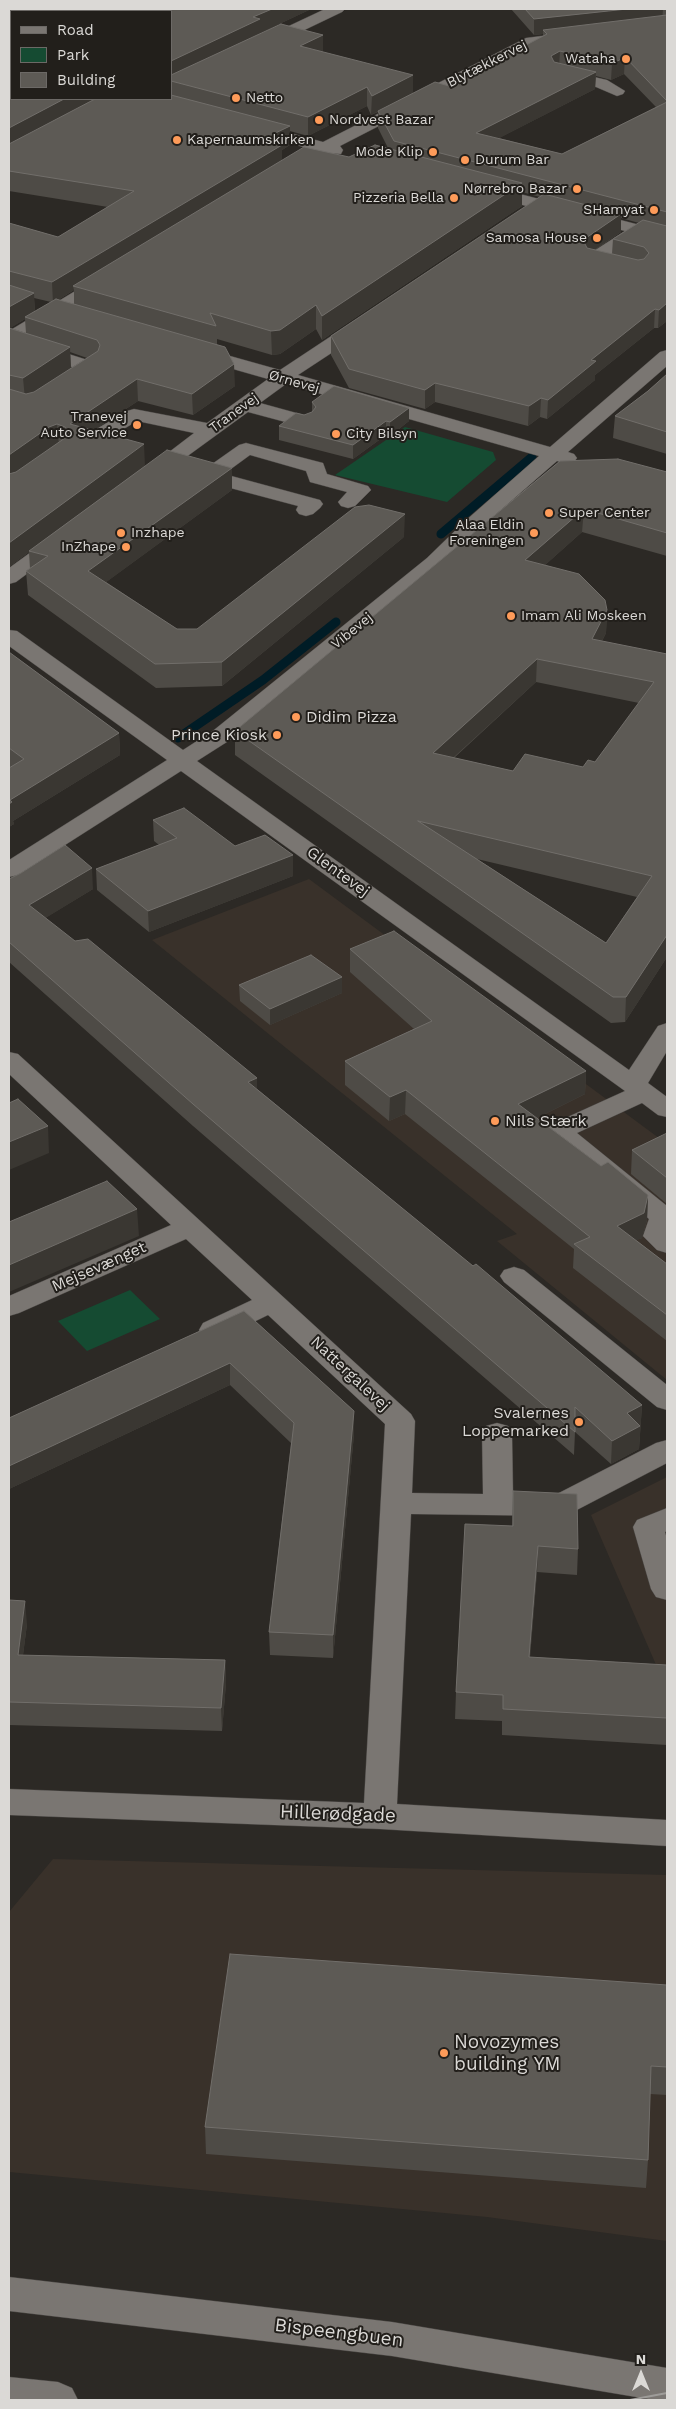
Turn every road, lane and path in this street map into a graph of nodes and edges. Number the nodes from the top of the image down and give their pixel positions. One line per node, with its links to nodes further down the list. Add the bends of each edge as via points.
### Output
1 (338, 9): 3 (street)
2 (588, 35): 4 (street, Blytækkervej, via 532,41)
3 (252, 49)
4 (496, 59): 5 (street); 9 (street, Blytækkervej)
5 (520, 65)
6 (560, 74): 7 (street)
7 (617, 91)
8 (240, 125): 9 (street)
9 (326, 147): 10 (street); 11 (street, Blytækkervej)
10 (353, 155)
11 (275, 178)
12 (474, 187): 13 (street)
13 (538, 204): 14 (street); 15 (street)
14 (522, 216)
15 (639, 230): 16 (street); 18 (street, via 592,260)
16 (667, 237)
17 (124, 269): 20 (street)
18 (628, 269)
19 (27, 303): 20 (street)
20 (54, 311): 22 (street); 23 (street)
21 (377, 315): 26 (street, Tranevej)
22 (82, 319)
23 (9, 340): 27 (street, via 90,367 28,408)
24 (176, 347): 26 (street, Ørnevej)
25 (667, 356): 32 (street, Vibevej)
26 (281, 378): 28 (street, Tranevej); 32 (street, Ørnevej)
27 (9, 403)
28 (245, 405): 29 (street); 30 (street, Tranevej)
29 (304, 421)
30 (210, 430): 31 (street, via 134,415); 34 (street, Tranevej)
31 (100, 435)
32 (552, 454): 33 (street, Ørnevej); 42 (street, Vibevej, via 372,614 222,735)
33 (581, 462)
34 (164, 464): 35 (street); 36 (street, Tranevej)
35 (208, 476): 37 (street, via 246,449 253,450 316,467 317,478 362,490); 38 (street, via 313,504)
36 (132, 487)
37 (348, 502)
38 (306, 510)
39 (78, 527): 40 (street)
40 (9, 578)
41 (9, 636): 42 (street, Glentevej)
42 (183, 761): 43 (street, Vibevej); 47 (street, Glentevej)
43 (9, 870)
44 (667, 1032): 47 (street)
45 (9, 1060): 46 (street, Nattergalevej)
46 (21, 1087): 49 (street, Nattergalevej)
47 (638, 1088): 48 (street, Glentevej); 50 (street, via 560,1131 664,1217 657,1236)
48 (667, 1109)
49 (189, 1227): 52 (street, Nattergalevej); 53 (street, Mejsevænget)
50 (667, 1244)
51 (514, 1276): 55 (street)
52 (272, 1302): 54 (street); 58 (street, Nattergalevej, via 400,1421)
53 (9, 1307)
54 (185, 1342)
55 (667, 1400)
56 (497, 1433): 59 (street)
57 (667, 1450): 59 (street, via 560,1506)
58 (396, 1503): 59 (street); 63 (street, Nattergalevej)
59 (498, 1505)
60 (667, 1519): 61 (street, via 648,1527)
61 (667, 1589)
62 (9, 1802): 63 (street, Hillerødgade)
63 (380, 1816): 64 (street, Hillerødgade)
64 (667, 1833)
65 (9, 2294): 66 (street, Bispeengbuen, via 392,2339)
66 (667, 2385)
67 (9, 2394): 68 (street)
68 (58, 2400)

